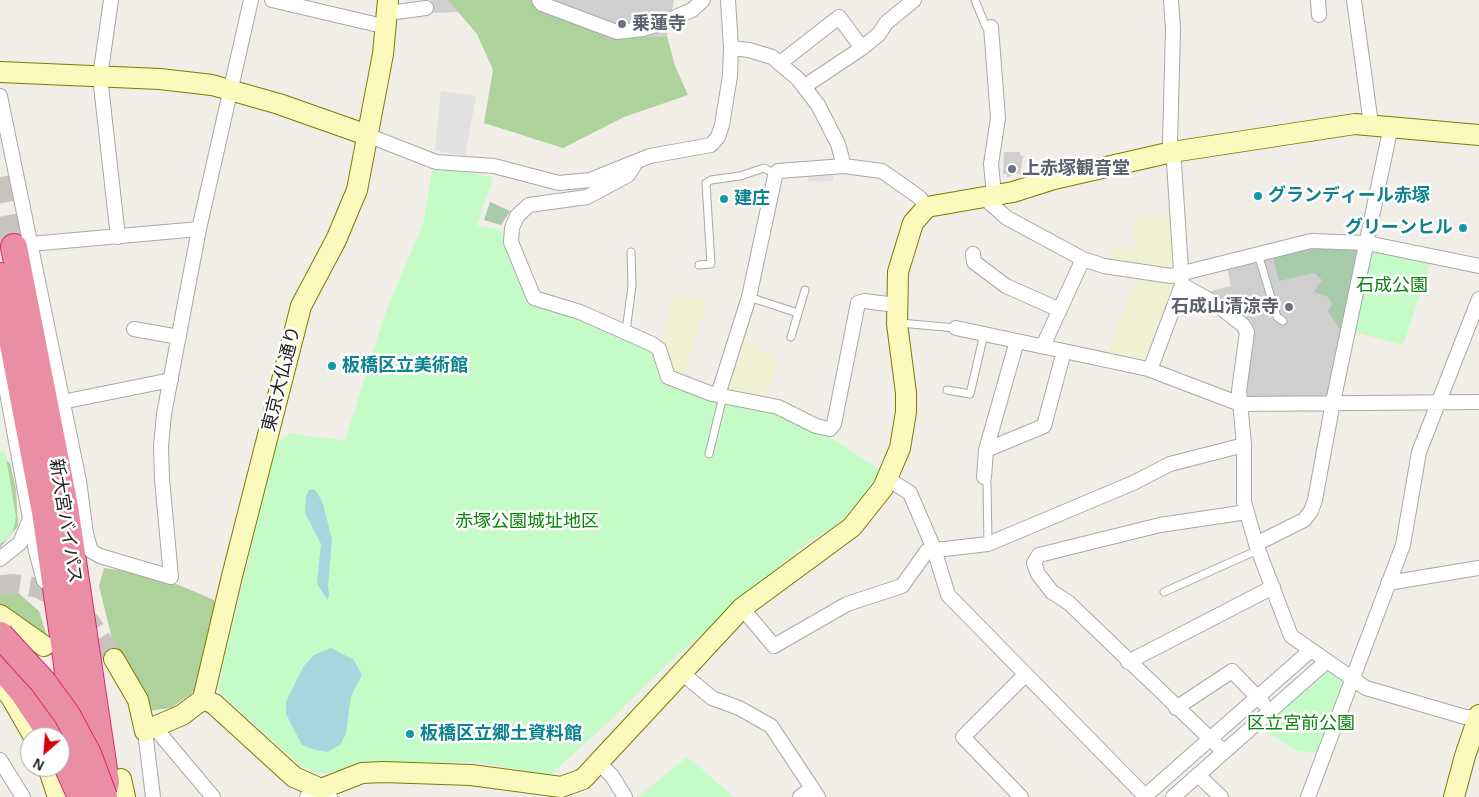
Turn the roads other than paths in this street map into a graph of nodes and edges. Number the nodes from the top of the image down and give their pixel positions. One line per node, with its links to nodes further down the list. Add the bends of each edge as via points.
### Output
1 (111, 0): 21 (street)
2 (251, 0): 23 (street)
3 (272, 0): 14 (street)
4 (539, 0): 12 (street, via 542,4 617,32 643,29)
5 (702, 0): 12 (street)
6 (728, 0): 17 (street)
7 (914, 0): 18 (street)
8 (975, 0): 16 (lane, via 986,27)
9 (1171, 0): 29 (street)
10 (1318, 0): 15 (street)
11 (1354, 0): 25 (street)
12 (688, 5)
13 (426, 8): 14 (street)
14 (388, 13): 28 (street, 東京大仏通り)
15 (1319, 14)
16 (991, 27): 33 (street, via 998,118)
17 (731, 48): 19 (street, via 749,50); 30 (street, via 722,125 714,142 704,147 650,156)
18 (862, 48): 19 (street, via 839,17); 22 (street)
19 (780, 63): 22 (street)
20 (0, 72): 21 (street)
21 (100, 77): 23 (street, via 186,81); 36 (street)
22 (805, 86): 31 (street, via 838,144)
23 (231, 89): 28 (street); 35 (street)
24 (0, 96): 38 (street)
25 (1371, 124): 26 (street); 29 (street)
26 (1391, 126): 27 (street); 37 (street)
27 (1479, 135)
28 (367, 136): 30 (street, via 436,162 494,166 559,183 590,180); 105 (street, 東京大仏通り, via 354,197 336,240 301,306)
29 (1172, 152): 33 (street, via 1054,179 1013,192); 46 (street)
30 (635, 164): 56 (street, via 628,175 587,197 529,206 517,216 511,242 534,298)
31 (844, 166): 32 (street, via 781,170); 34 (street, via 882,171 919,197)
32 (776, 174): 43 (lane, via 764,168 740,176 711,180 706,184 711,264); 48 (street)
33 (988, 195): 34 (street); 42 (street, via 1007,218)
34 (927, 207): 52 (street, via 913,223 904,246 898,272)
35 (200, 230): 36 (street); 58 (street)
36 (118, 237): 38 (street)
37 (1367, 243): 40 (street, via 1311,241); 44 (street); 70 (street)
38 (22, 245): 69 (street); 80 (highway, 新大宮バイパス)
39 (631, 252): 56 (lane, via 632,286)
40 (1258, 253): 46 (street); 53 (lane, via 1269,296 1277,317)
41 (973, 254): 50 (street, via 974,262 1006,286)
42 (1083, 259): 46 (street); 50 (street)
43 (699, 265)
44 (1479, 266)
45 (0, 276): 94 (highway, 新大宮バイパス, via 45,512)
46 (1182, 280): 65 (street); 73 (street, via 1243,325 1247,332)
47 (804, 290): 51 (lane)
48 (749, 297): 51 (lane); 68 (street)
49 (1479, 299): 71 (street)
50 (1060, 310): 61 (street)
51 (798, 313): 59 (lane)
52 (896, 314): 54 (lane, via 905,323); 68 (street, via 864,301 858,303 834,424 830,429 816,426 778,407); 77 (street, via 906,412 900,448)
53 (1283, 322)
54 (956, 328): 57 (street)
55 (134, 329): 58 (street)
56 (626, 331): 68 (street, via 659,349 668,377)
57 (984, 334): 60 (street); 67 (lane, via 970,394)
58 (179, 337): 66 (street)
59 (791, 337)
60 (1017, 341): 61 (street); 75 (street)
61 (1043, 346): 62 (street)
62 (1064, 351): 65 (street); 75 (street, via 1044,426)
63 (0, 354): 64 (street)
64 (1, 369): 82 (street)
65 (1150, 370): 73 (street)
66 (171, 380): 69 (street); 79 (street, via 161,446 171,577 91,551)
67 (948, 390)
68 (721, 395): 76 (lane)
69 (62, 402): 79 (street)
70 (1333, 402): 71 (street); 73 (street); 84 (street, via 1311,511 1293,528)
71 (1439, 402): 72 (street); 88 (street, via 1419,452 1403,545)
72 (1479, 402)
73 (1240, 404): 74 (street)
74 (1244, 445): 81 (street, via 1244,502); 83 (street, via 1170,464 1133,483)
75 (986, 450): 78 (street)
76 (709, 454)
77 (888, 478): 85 (street, via 910,493); 91 (street, via 852,527)
78 (986, 480): 83 (lane)
79 (79, 481): 80 (street)
80 (65, 508): 120 (highway, 新大宮バイパス, via 97,728)
81 (1247, 512): 84 (street); 98 (street, via 1160,525 1039,555 1034,562 1038,574 1052,592)
82 (30, 516): 86 (street, via 20,543); 94 (street)
83 (988, 544): 85 (street)
84 (1257, 547): 89 (street); 90 (lane)
85 (934, 549): 91 (street, via 927,551 902,586 846,604 774,646); 101 (street, via 948,595)
86 (0, 559)
87 (1479, 567): 88 (street)
88 (1388, 583): 102 (street)
89 (1272, 587): 95 (street, via 1291,636); 98 (street)
90 (1164, 592)
91 (742, 608): 100 (street)
92 (0, 615): 94 (street)
93 (0, 635): 120 (highway, bridge, via 33,670 67,715 88,754)
94 (53, 638): 125 (highway, 新大宮バイパス)
95 (1312, 650): 97 (street); 104 (street)
96 (114, 659): 111 (street, via 138,700)
97 (1327, 661): 102 (street); 107 (street)
98 (1128, 662): 106 (street)
99 (0, 666): 110 (highway)
100 (683, 674): 115 (street); 121 (street, via 712,698 739,708 771,726)
101 (1025, 675): 130 (street, via 963,737); 131 (street)
102 (1352, 680): 108 (street, via 1366,688 1464,717); 134 (street)
103 (0, 684): 109 (street)
104 (1258, 697): 106 (street, via 1232,670); 107 (street); 112 (street)
105 (203, 699): 111 (street, via 192,709); 122 (street, via 214,704 294,777)
106 (1176, 708): 112 (street)
107 (1271, 711): 113 (street)
108 (1479, 716): 135 (street)
109 (28, 727)
110 (47, 727)
111 (150, 729): 126 (street); 127 (street)
112 (1210, 739): 113 (street); 131 (street)
113 (1224, 752): 117 (street)
114 (0, 760): 123 (street)
115 (599, 764): 119 (street); 128 (street, via 612,776)
116 (70, 772): 125 (highway, bridge)
117 (1198, 775): 132 (street); 133 (street)
118 (51, 777): 124 (street)
119 (573, 790): 122 (street, via 488,776 383,772 362,773)
120 (115, 792)
121 (815, 792): 129 (street)
122 (320, 794)
123 (23, 797)
124 (58, 797)
125 (81, 797)
126 (153, 797)
127 (213, 797)
128 (624, 797)
129 (800, 797)
130 (1021, 797)
131 (1145, 797)
132 (1173, 797)
133 (1221, 797)
134 (1308, 797)
135 (1454, 797)

